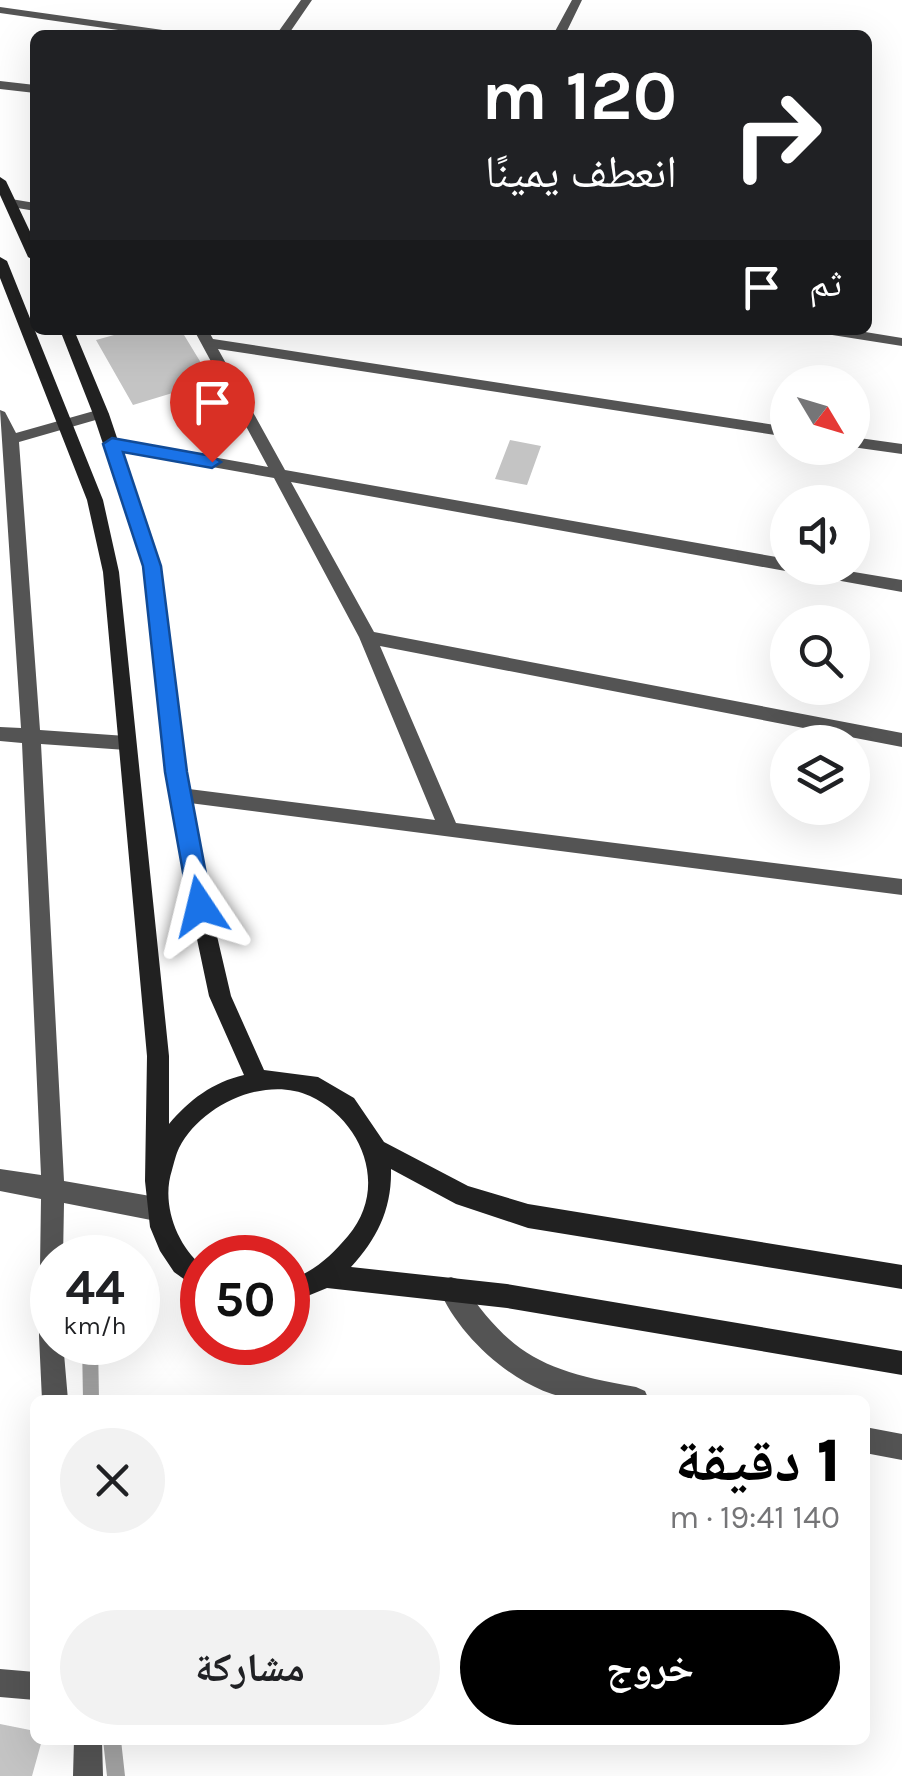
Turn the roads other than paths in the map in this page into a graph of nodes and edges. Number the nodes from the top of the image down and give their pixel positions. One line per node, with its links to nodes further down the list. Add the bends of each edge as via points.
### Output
1 (307, 0): 5 (street)
2 (576, 0): 6 (street)
3 (0, 10): 4 (street)
4 (142, 30)
5 (286, 30)
6 (561, 30)
7 (0, 86): 8 (street)
8 (30, 89)
9 (0, 180): 10 (main road)
10 (11, 203): 11 (street); 12 (main road)
11 (30, 206)
12 (30, 245)
13 (0, 261): 20 (main road)
14 (69, 335): 19 (main road)
15 (858, 335): 17 (street)
16 (205, 337): 21 (street); 26 (street)
17 (902, 342)
18 (0, 414): 22 (street)
19 (101, 414): 20 (street); 23 (main road)
20 (66, 424): 22 (street); 34 (main road, via 105,536)
21 (770, 429)
22 (11, 439): 32 (street)
23 (112, 444): 26 (street); 35 (main road, via 152,566)
24 (870, 445): 25 (street)
25 (902, 449)
26 (279, 474): 27 (street); 30 (street)
27 (770, 563)
28 (870, 580): 29 (street)
29 (902, 586)
30 (368, 637): 33 (street); 36 (street)
31 (0, 734): 32 (street)
32 (34, 736): 34 (street); 42 (street)
33 (902, 740)
34 (126, 742): 40 (main road, via 158,1056)
35 (181, 796): 36 (street); 38 (main road, via 220,996)
36 (449, 830): 37 (street)
37 (902, 887)
38 (257, 1079): 39 (main road, via 296,1079 331,1092 360,1116); 40 (main road, via 219,1093 186,1118)
39 (377, 1150): 45 (main road, via 379,1192 365,1234); 46 (main road, via 464,1196 528,1216)
40 (158, 1174): 43 (main road)
41 (0, 1180): 42 (street)
42 (54, 1188): 43 (street); 50 (street)
43 (156, 1210): 44 (main road)
44 (180, 1260)
45 (328, 1277): 47 (main road); 48 (main road)
46 (902, 1277)
47 (310, 1284)
48 (451, 1289): 49 (main road); 51 (street, via 492,1345 521,1366 552,1383)
49 (902, 1363)
50 (54, 1395)
51 (611, 1395)
52 (870, 1441): 53 (street)
53 (902, 1447)
54 (0, 1682): 55 (street)
55 (30, 1685)
56 (88, 1745): 57 (street)
57 (88, 1776)

